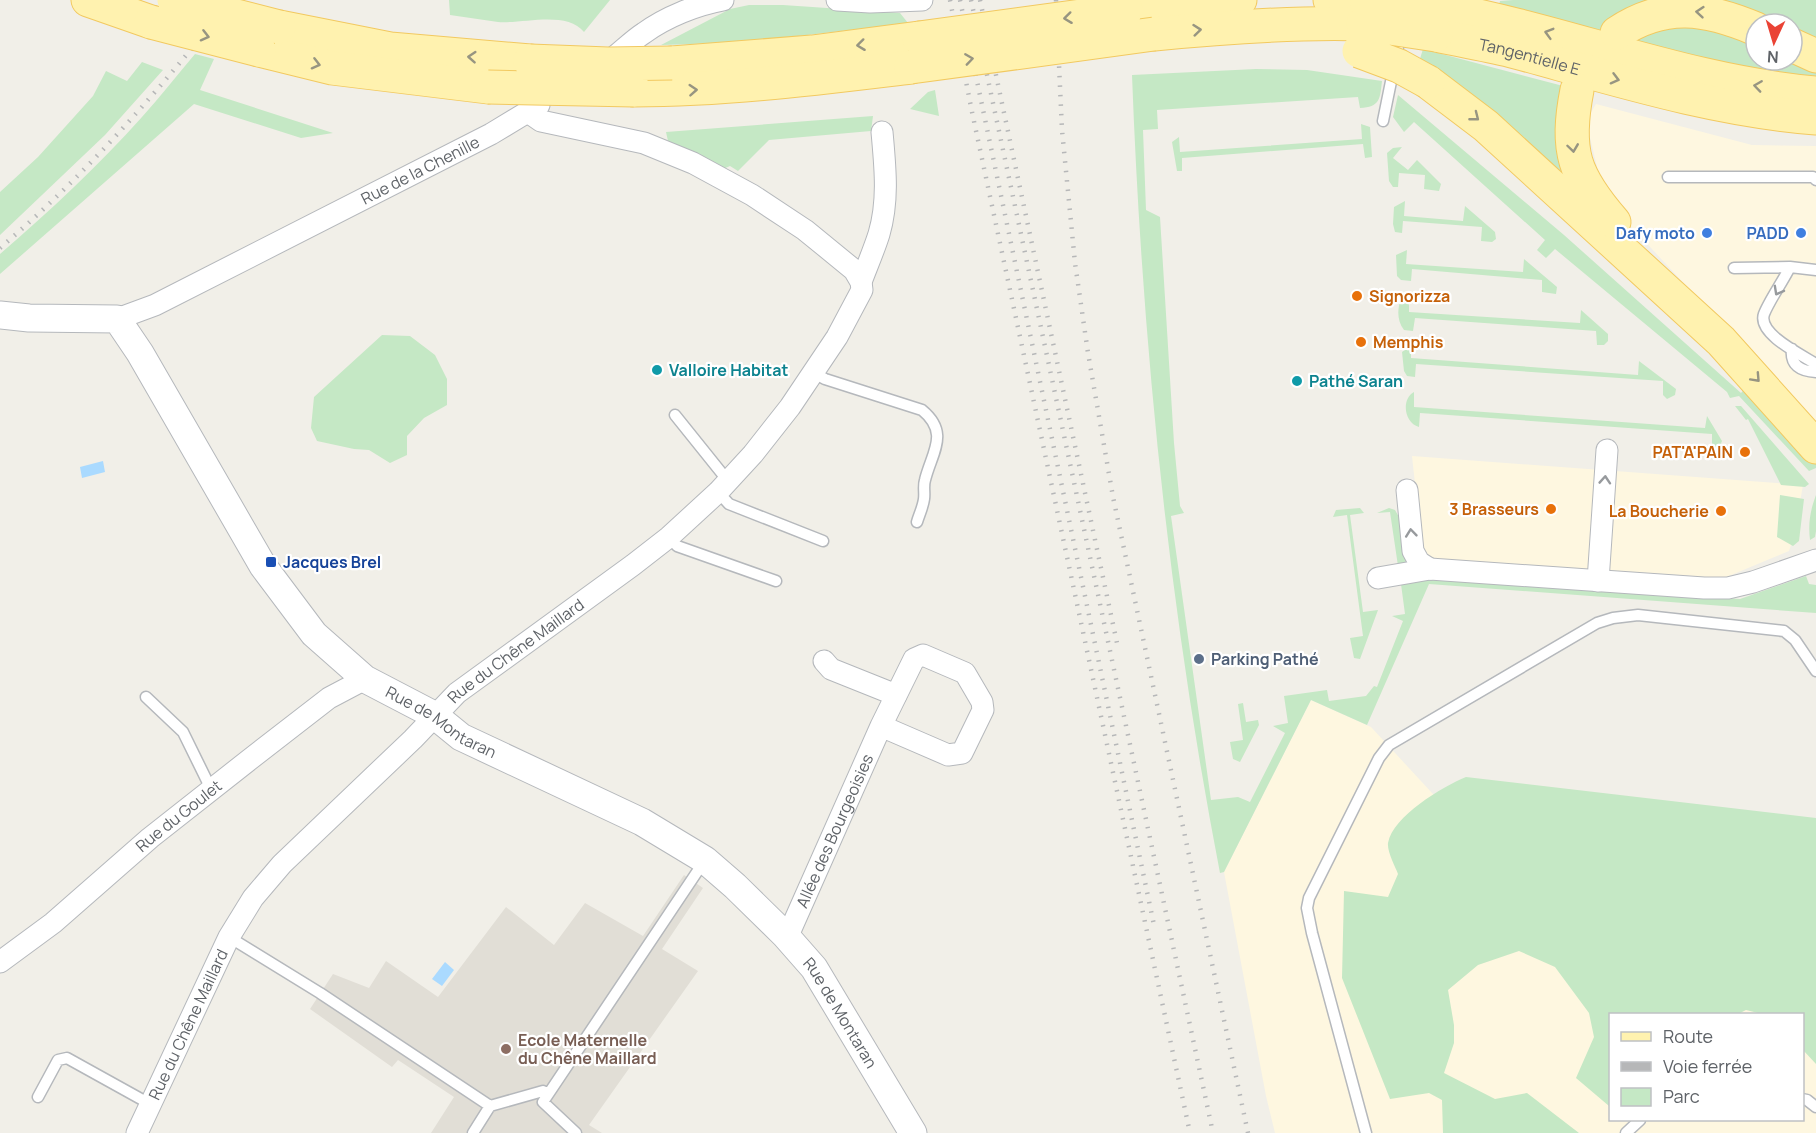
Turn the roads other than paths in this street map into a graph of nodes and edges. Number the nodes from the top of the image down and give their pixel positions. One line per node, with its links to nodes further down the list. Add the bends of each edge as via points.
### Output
1 (88, 0): 13 (main road, one-way to 13, bridge, via 151,22)
2 (174, 0): 13 (main road, bridge)
3 (837, 0): 4 (street)
4 (903, 0): 5 (street)
5 (921, 0)
6 (1330, 0): 9 (main road)
7 (706, 2): 17 (street, Rue de la Chenille, via 643,33 622,52)
8 (1240, 13): 9 (main road, via 1272,38 1303,39); 14 (main road, one-way to 8, bridge, via 1154,34); 14 (main road, one-way to 14, bridge, via 1126,10)
9 (1381, 16): 10 (main road, Tangentielle E, bridge); 19 (lane, via 1398,47); 29 (main road, one-way to 29, bridge, via 1399,66 1428,82 1486,126)
10 (1437, 22): 16 (main road, one-way to 10, via 1729,82 1535,29); 18 (main road, Tangentielle E, one-way to 18, via 1514,51 1667,93 1730,107)
11 (1744, 25): 12 (main road, one-way to 12, via 1711,13 1678,11 1654,14)
12 (1617, 33)
13 (269, 38): 14 (main road, one-way to 13, bridge, via 812,52 608,64); 14 (main road, one-way to 14, bridge, via 332,68 488,87 685,90 776,84)
14 (915, 52)
15 (1577, 90): 29 (main road, one-way to 29, via 1571,134 1573,155 1582,179 1598,203)
16 (1816, 93)
17 (528, 112): 26 (street, via 541,121 644,142 693,163 806,230 854,270); 28 (street, Rue de la Chenille, via 155,305)
18 (1816, 118)
19 (1383, 121)
20 (882, 132): 26 (street, Rue du Chêne Maillard, via 885,198 879,232)
21 (1668, 177): 22 (lane)
22 (1816, 180)
23 (1790, 267): 24 (lane); 25 (lane); 30 (lane, one-way to 30, via 1764,319 1772,336)
24 (1734, 268)
25 (1816, 270)
26 (861, 282): 33 (street, Rue du Chêne Maillard, via 862,290)
27 (0, 315): 28 (street)
28 (117, 319): 49 (street, Rue de Montaran, via 263,566 314,634)
29 (1721, 341): 35 (main road, one-way to 35)
30 (1792, 349): 31 (lane); 32 (lane, via 1793,363)
31 (1816, 364)
32 (1816, 372)
33 (814, 374): 37 (street, Rue du Chêne Maillard); 39 (lane, via 922,410 931,418 938,436)
34 (675, 415): 37 (lane)
35 (1816, 447)
36 (1607, 450): 46 (street, one-way to 36)
37 (723, 487): 40 (street, Rue du Chêne Maillard); 41 (lane, via 729,504)
38 (1407, 490): 43 (street, one-way to 38, via 1419,562 1413,551)
39 (917, 522)
40 (669, 537): 45 (lane, via 677,546); 52 (street, Rue du Chêne Maillard, via 456,693)
41 (823, 541)
42 (1816, 560): 46 (street, via 1728,588)
43 (1430, 569): 44 (street); 46 (street)
44 (1378, 578)
45 (776, 581)
46 (1598, 581)
47 (824, 660): 50 (street, via 831,669)
48 (1816, 671): 68 (lane, via 1795,639 1784,631 1626,615 1597,623 1389,745 1379,758 1307,908)
49 (365, 679): 52 (street, Rue de Montaran); 54 (street, Rue du Goulet, via 329,698)
50 (896, 695): 53 (street, Allée des Bourgeoisies); 53 (street, Allée des Bourgeoisies, via 914,659 923,655 965,673 983,710 962,753 948,755)
51 (146, 697): 54 (lane, via 183,732)
52 (434, 715): 55 (street, Rue de Montaran, via 461,738 642,822); 57 (street, Rue du Chêne Maillard, via 282,864 253,898)
53 (881, 726): 56 (street, Allée des Bourgeoisies)
54 (211, 789): 58 (street, Rue du Goulet, via 53,923)
55 (705, 860): 56 (street, Rue de Montaran); 59 (lane)
56 (785, 935): 67 (street, Rue de Montaran, via 814,968)
57 (229, 938): 61 (street, Rue du Chêne Maillard); 62 (lane, via 320,993)
58 (0, 962)
59 (548, 1094): 62 (lane, via 543,1091); 66 (lane, via 543,1102)
60 (38, 1097): 61 (lane, via 58,1060 67,1058)
61 (150, 1104): 64 (street, Rue du Chêne Maillard)
62 (490, 1106): 65 (lane)
63 (1638, 1121): 69 (lane)
64 (136, 1133)
65 (473, 1133)
66 (576, 1133)
67 (913, 1133)
68 (1366, 1133)
69 (1626, 1133)

